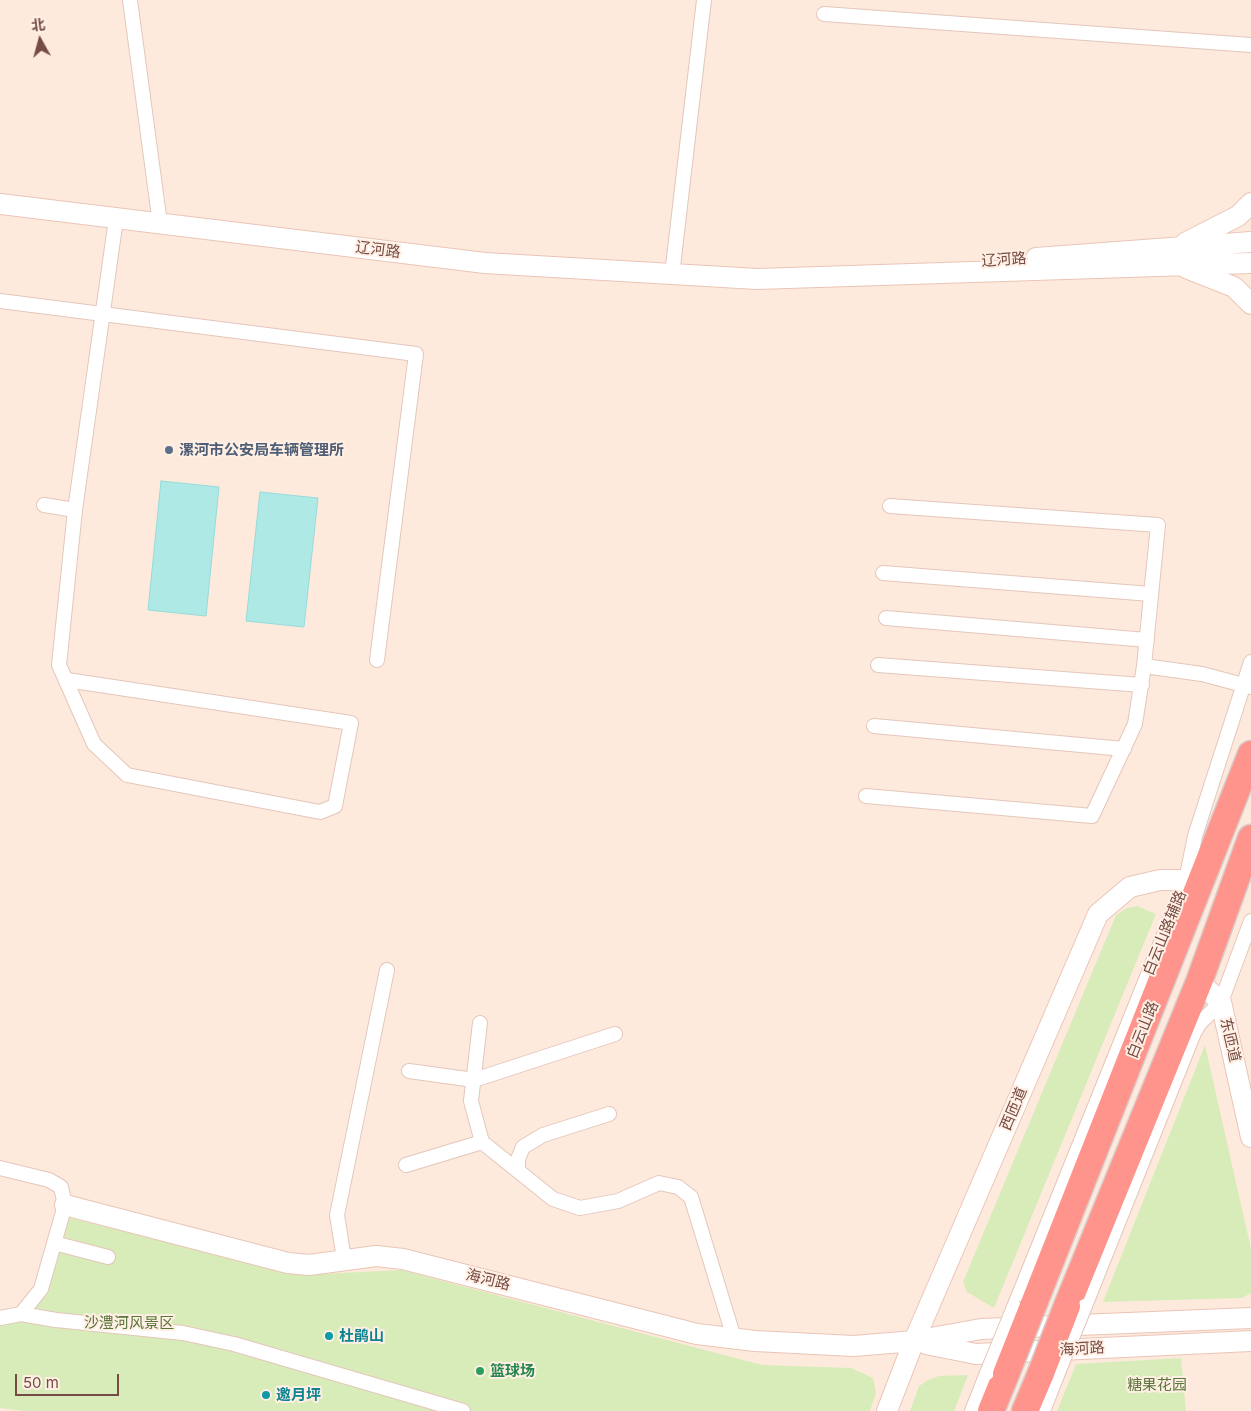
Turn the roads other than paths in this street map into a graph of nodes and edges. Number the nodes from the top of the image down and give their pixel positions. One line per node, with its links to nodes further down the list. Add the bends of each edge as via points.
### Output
1 (130, 0): 8 (street)
2 (704, 0): 12 (street)
3 (824, 14): 4 (street)
4 (1251, 45)
5 (1251, 203): 10 (street, via 1238,216)
6 (0, 204): 7 (street, 辽河路)
7 (116, 219): 8 (street, 辽河路); 15 (street)
8 (160, 224): 12 (street, 辽河路, via 485,263)
9 (1251, 242): 10 (street, 辽河路)
10 (1179, 256): 11 (street, 辽河路); 12 (street, 辽河路, via 757,279); 14 (street, via 1234,287)
11 (1251, 263)
12 (672, 275)
13 (0, 301): 15 (street)
14 (1251, 304)
15 (103, 314): 18 (street); 23 (street, via 416,354)
16 (44, 505): 18 (street)
17 (890, 506): 20 (street, via 1158,525)
18 (75, 510): 27 (street, via 59,664)
19 (883, 573): 20 (street)
20 (1151, 594): 22 (street)
21 (886, 618): 22 (street)
22 (1147, 640): 26 (street)
23 (377, 660)
24 (1251, 662): 29 (street, 白云山路辅路)
25 (878, 665): 28 (street)
26 (1144, 666): 28 (street); 29 (street, via 1202,674)
27 (67, 680): 27 (street, via 94,744 126,775 320,812 335,806 351,723)
28 (1142, 686): 31 (street, via 1135,724)
29 (1247, 686): 35 (street, 白云山路辅路, via 1195,836)
30 (874, 726): 31 (street)
31 (1124, 749): 33 (street, via 1092,816)
32 (1251, 754): 35 (highway, 白云山路)
33 (866, 796)
34 (1251, 838): 38 (highway)
35 (1194, 882): 60 (street, 西匝道, via 1160,880 1130,887 1098,914); 62 (highway, 白云山路, bridge)
36 (1251, 921): 39 (street)
37 (387, 970): 53 (street, via 336,1215)
38 (1200, 982): 39 (street, 东匝道); 54 (highway)
39 (1221, 1002): 45 (street, 东匝道); 54 (street, via 1194,1033)
40 (480, 1023): 43 (street)
41 (615, 1034): 43 (street)
42 (409, 1071): 43 (street)
43 (474, 1080): 46 (street, via 471,1100)
44 (609, 1114): 49 (street, via 543,1134 523,1148)
45 (1251, 1137)
46 (482, 1142): 47 (street); 49 (street)
47 (406, 1165)
48 (0, 1168): 50 (street, via 49,1180 61,1187)
49 (518, 1169): 58 (street, via 553,1199 580,1208 618,1201 659,1183 678,1187 691,1197)
50 (66, 1205): 51 (street); 53 (street, 海河路, via 288,1263 309,1265)
51 (54, 1243): 52 (street); 55 (street, via 41,1288)
52 (108, 1257)
53 (344, 1259): 58 (street, 海河路, via 376,1256 404,1259 697,1334)
54 (1076, 1306): 61 (highway, bridge)
55 (20, 1314): 56 (street); 63 (street, via 217,1340)
56 (0, 1318)
57 (1251, 1318): 60 (street, 海河路, via 981,1330)
58 (734, 1338): 60 (street, 海河路, via 854,1346)
59 (1251, 1340): 60 (street, 海河路, via 976,1354)
60 (914, 1341): 64 (street, 西匝道)
61 (1050, 1373): 67 (highway); 68 (street)
62 (996, 1374): 65 (street); 66 (highway)
63 (463, 1411)
64 (887, 1411)
65 (972, 1411)
66 (991, 1411)
67 (1025, 1411)
68 (1043, 1411)

